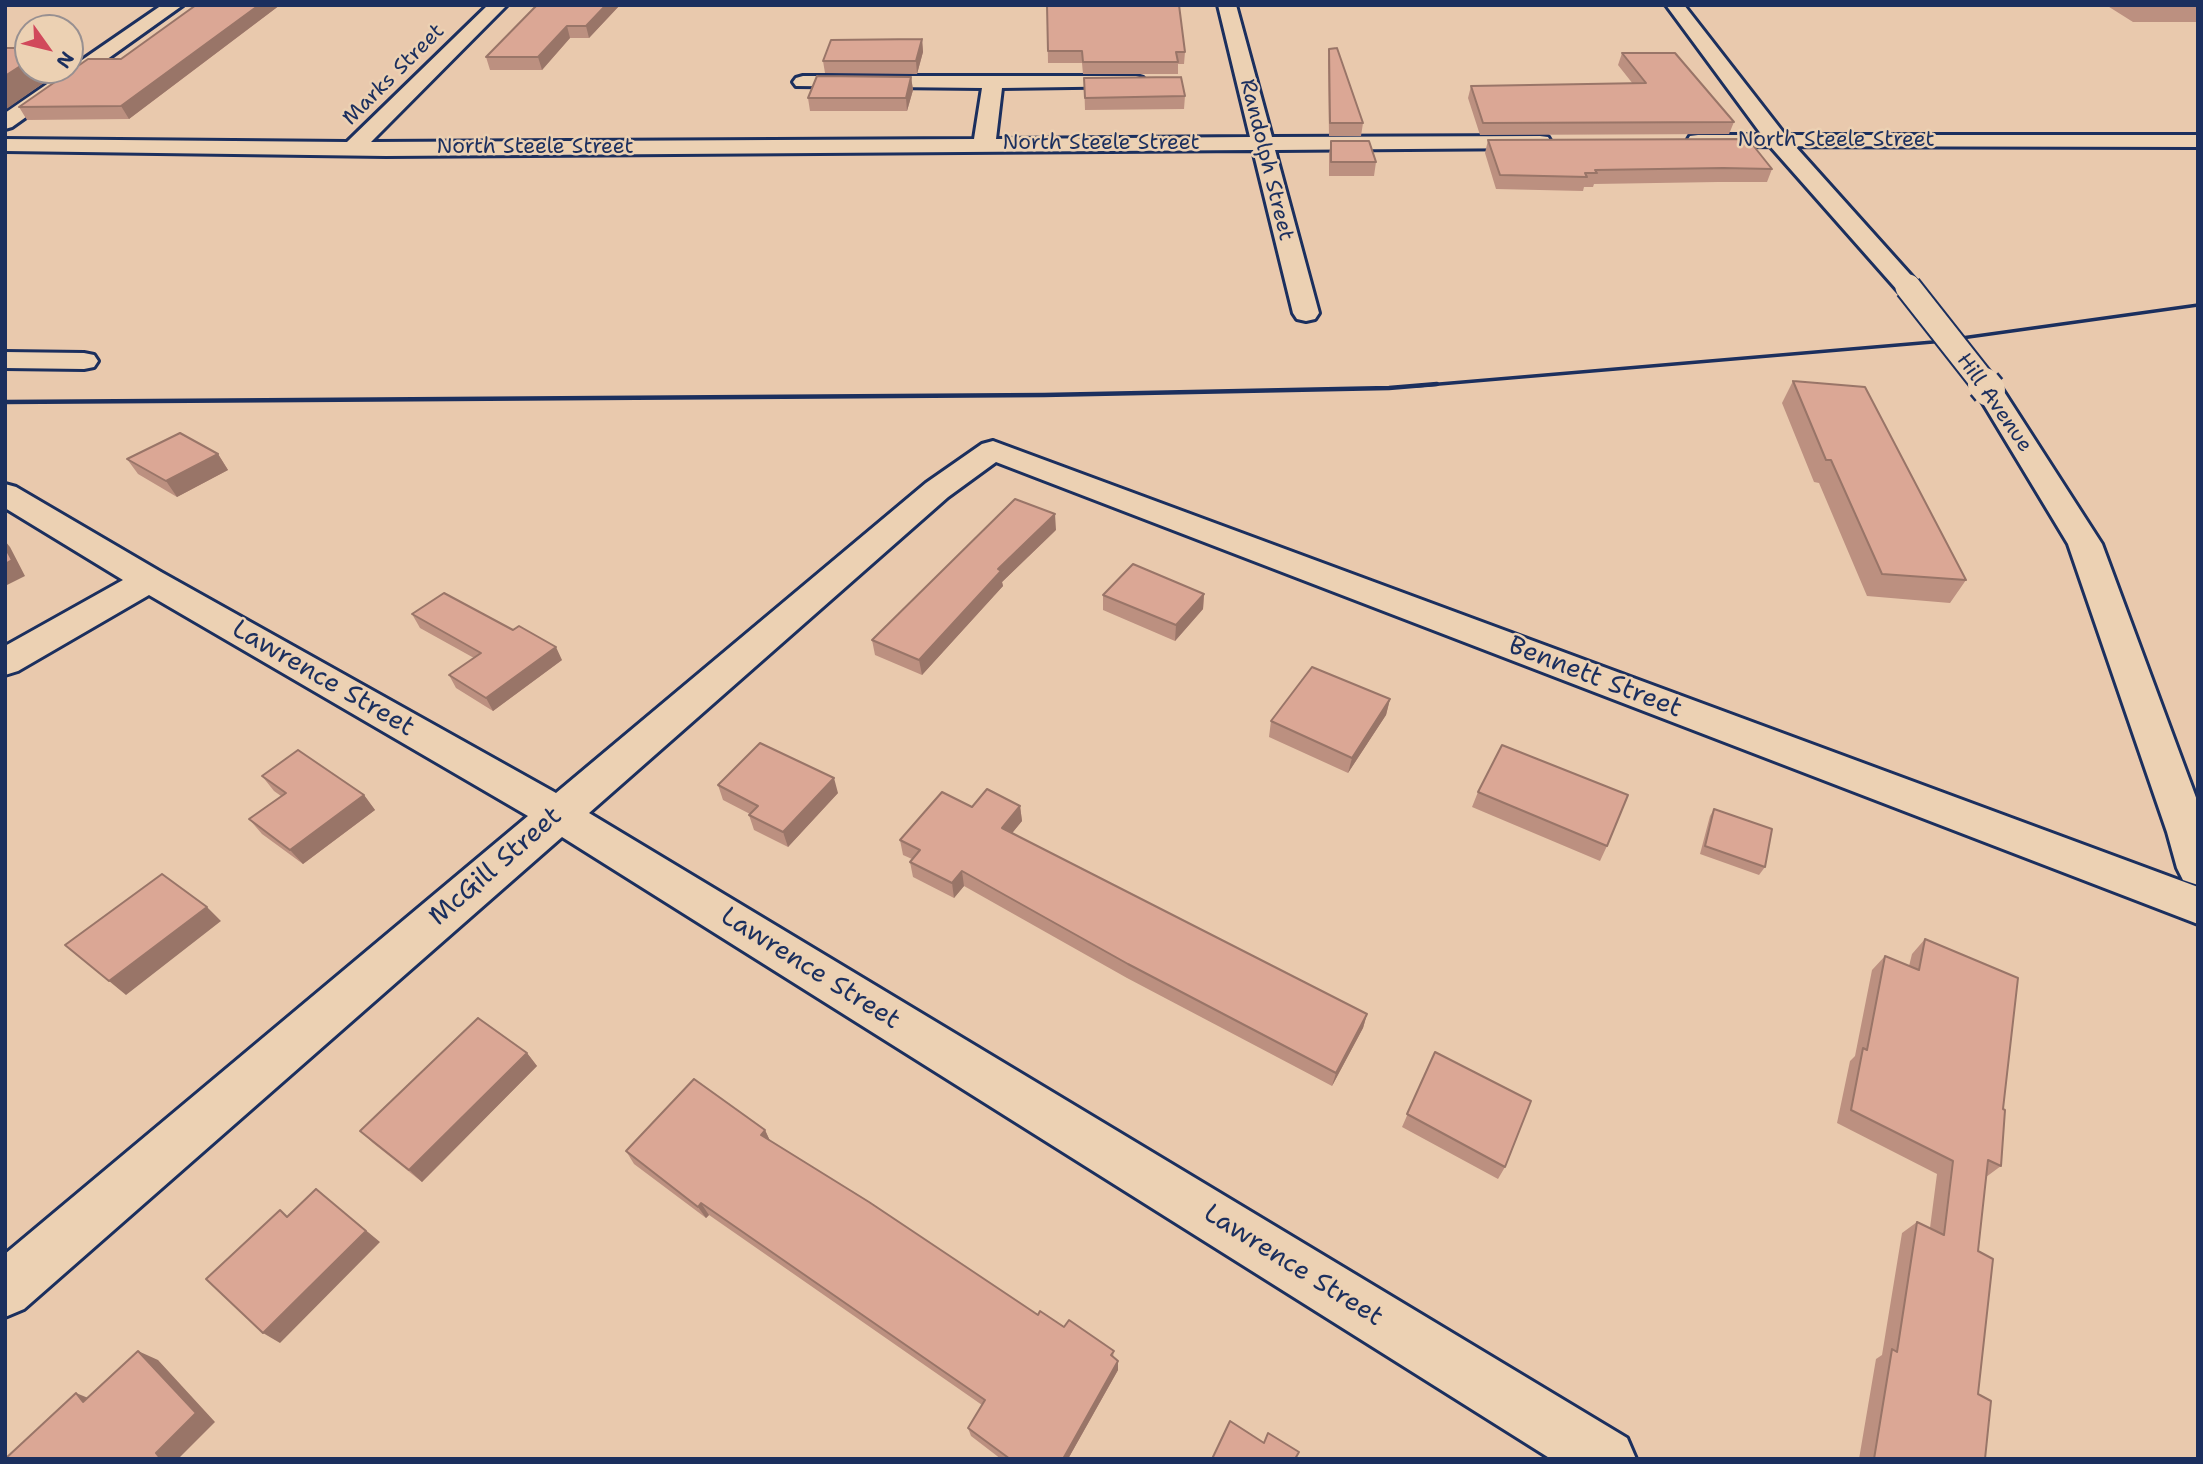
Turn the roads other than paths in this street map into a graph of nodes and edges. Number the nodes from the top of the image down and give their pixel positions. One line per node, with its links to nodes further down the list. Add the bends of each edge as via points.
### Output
1 (174, 5): 8 (street)
2 (498, 5): 16 (street, Marks Street)
3 (1227, 5): 13 (street, Randolph Street)
4 (1675, 5): 10 (street, Hill Avenue)
5 (803, 82): 6 (street)
6 (993, 82): 7 (street); 15 (street)
7 (1152, 83)
8 (5, 123)
9 (1683, 141): 10 (street, North Steele Street)
10 (1778, 141): 11 (street, North Steele Street); 25 (street, Hill Avenue, bridge, via 1908,287 1989,390 2085,544)
11 (2198, 141)
12 (1560, 142): 13 (street, North Steele Street)
13 (1260, 143): 15 (street, North Steele Street); 17 (street, Randolph Street)
14 (5, 145): 16 (street, North Steele Street)
15 (984, 145): 16 (street, North Steele Street)
16 (353, 148)
17 (1306, 313)
18 (5, 360): 19 (street)
19 (84, 361)
20 (993, 450): 24 (street, McGill Street, via 937,490); 26 (street, Bennett Street)
21 (5, 494): 22 (street, Lawrence Street)
22 (149, 580): 23 (street); 24 (street, Lawrence Street)
23 (5, 663)
24 (558, 814): 27 (street, McGill Street); 28 (street, Lawrence Street)
25 (2198, 868)
26 (2198, 906)
27 (5, 1290)
28 (1606, 1459)

